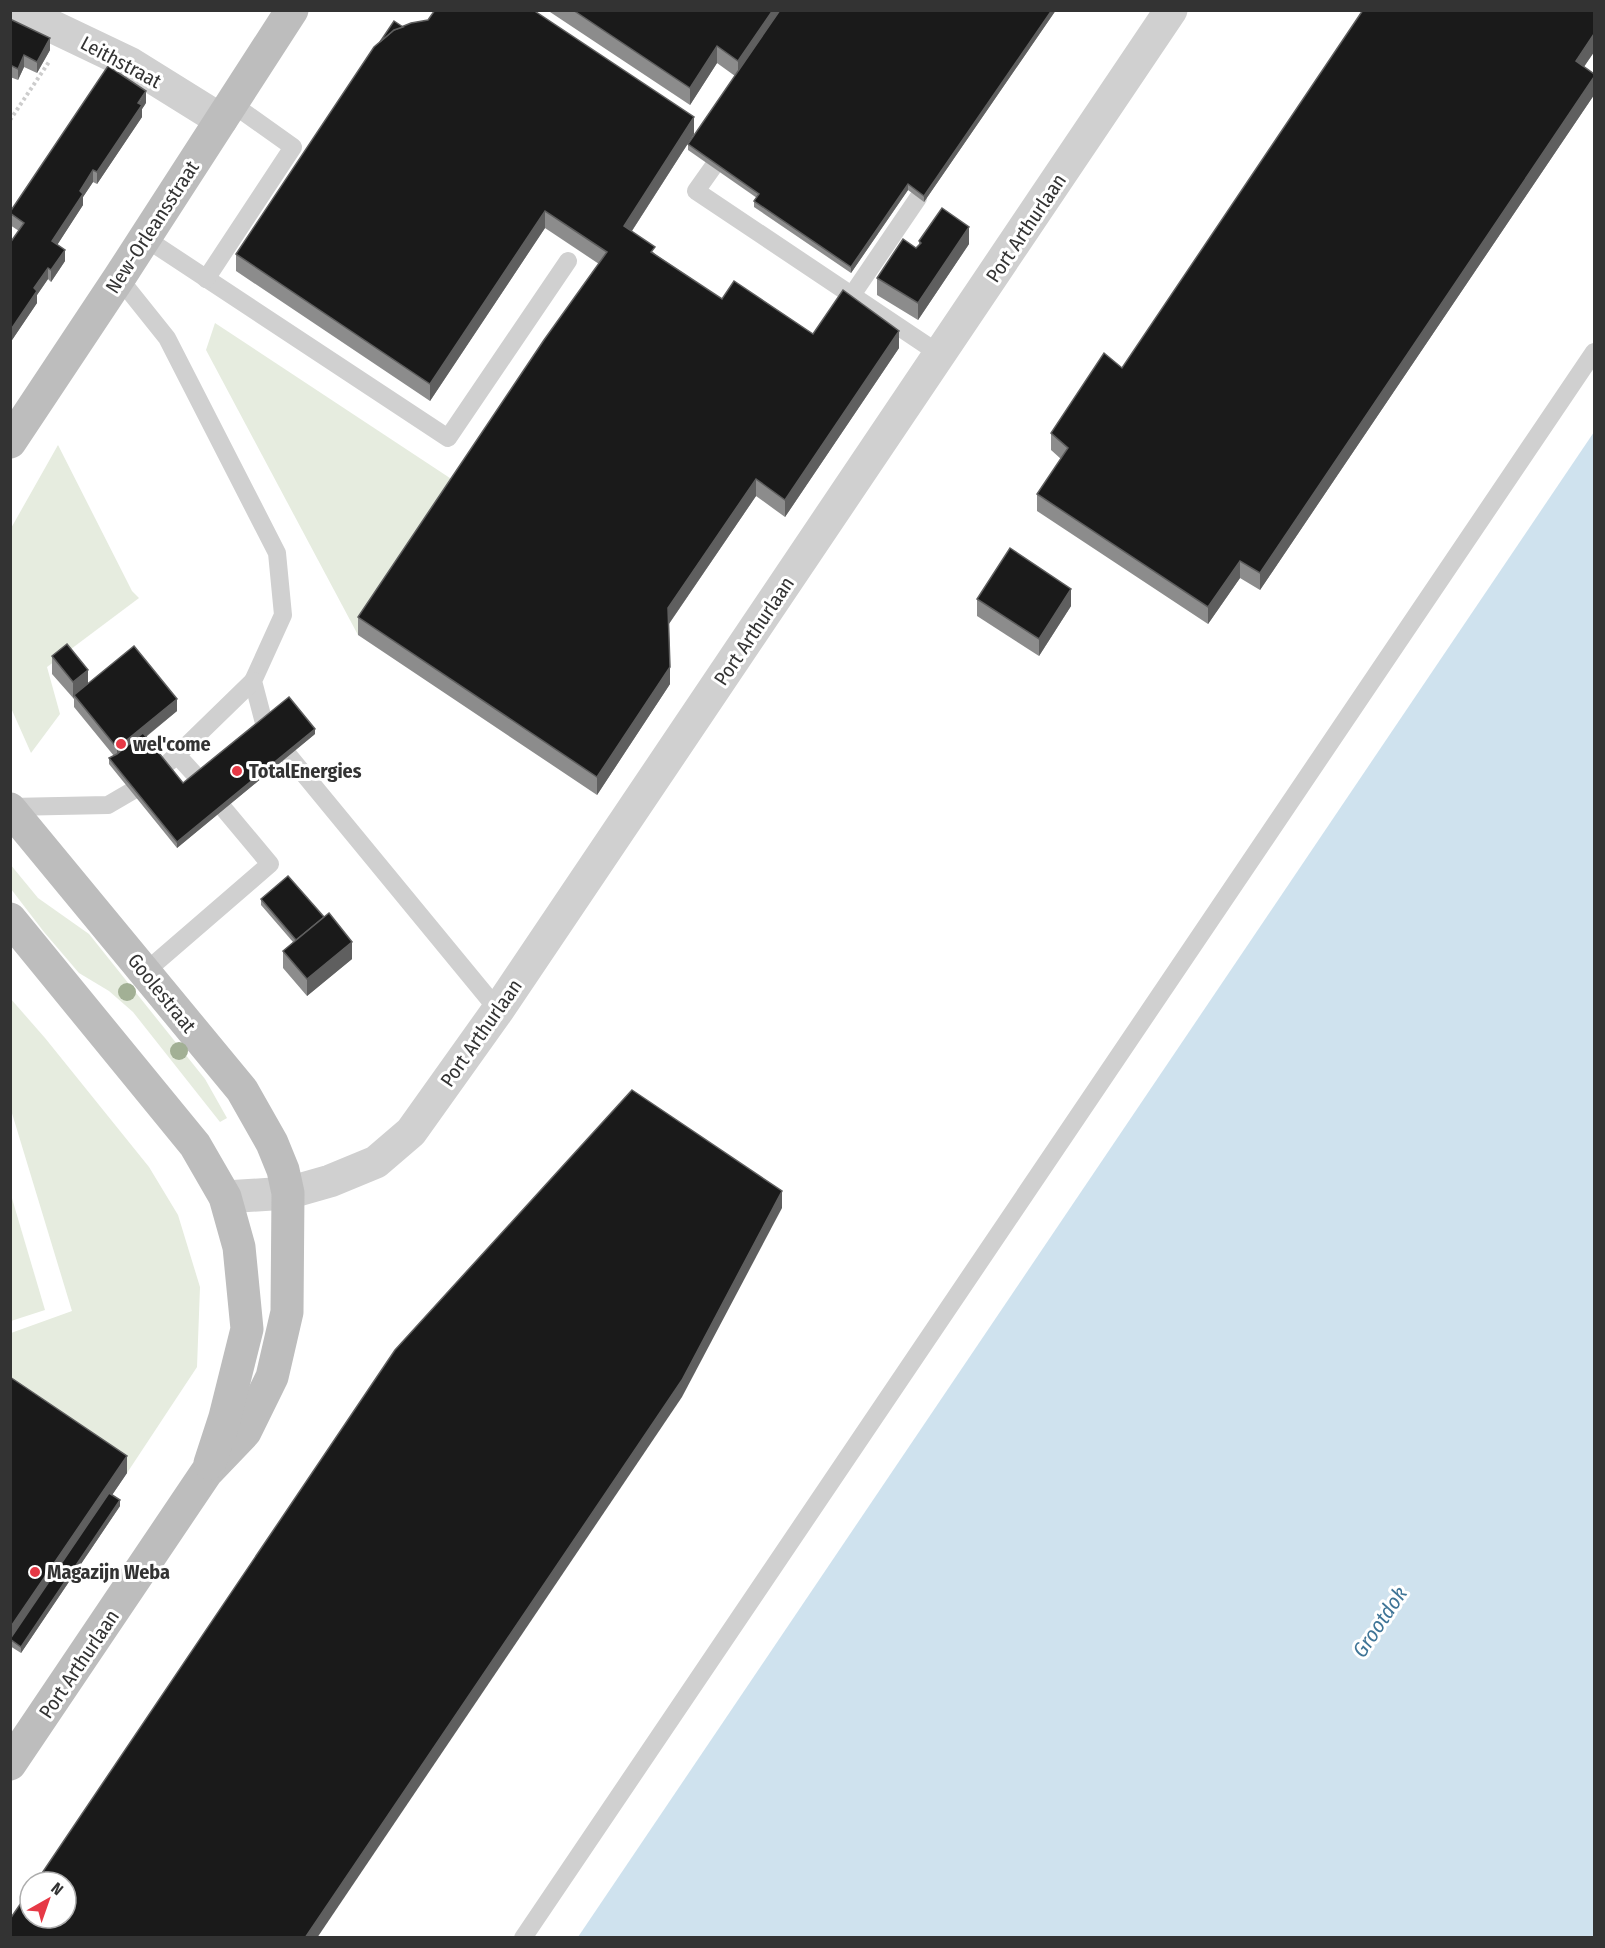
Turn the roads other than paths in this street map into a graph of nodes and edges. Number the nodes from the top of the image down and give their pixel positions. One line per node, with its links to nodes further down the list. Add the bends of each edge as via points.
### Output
1 (18, 10): 4 (street, Leithstraat)
2 (292, 10): 4 (main road, New-Orleansstraat)
3 (1171, 10): 13 (street, Port Arthurlaan)
4 (226, 112): 7 (main road, New-Orleansstraat); 10 (lane, via 293,147)
5 (713, 167): 11 (lane, via 696,191)
6 (918, 198): 11 (lane)
7 (145, 238): 9 (main road, New-Orleansstraat); 10 (lane)
8 (568, 261): 10 (lane, via 448,438)
9 (119, 278): 14 (main road, New-Orleansstraat); 15 (lane, via 167,338 277,553 283,615)
10 (206, 279)
11 (852, 295): 13 (lane)
12 (1594, 352): 29 (lane)
13 (941, 355): 24 (street, Port Arthurlaan)
14 (10, 442)
15 (253, 681): 16 (lane); 18 (lane, via 171,760)
16 (264, 723)
17 (289, 756): 24 (lane)
18 (197, 777)
19 (132, 791): 20 (lane, via 108,806)
20 (10, 808): 23 (main road, Goolestraat)
21 (224, 809): 23 (lane, via 270,864)
22 (10, 919): 26 (main road, via 195,1145)
23 (145, 972): 25 (main road, Goolestraat, via 242,1090 272,1143)
24 (498, 1010): 25 (street, Port Arthurlaan, via 411,1132 376,1162)
25 (288, 1193): 26 (street, Port Arthurlaan); 27 (main road, Port Arthurlaan, via 287,1312 272,1377 244,1432)
26 (225, 1197): 27 (main road, Port Arthurlaan, via 239,1247 247,1329)
27 (206, 1473): 28 (main road, Port Arthurlaan)
28 (10, 1764)
29 (523, 1938)

